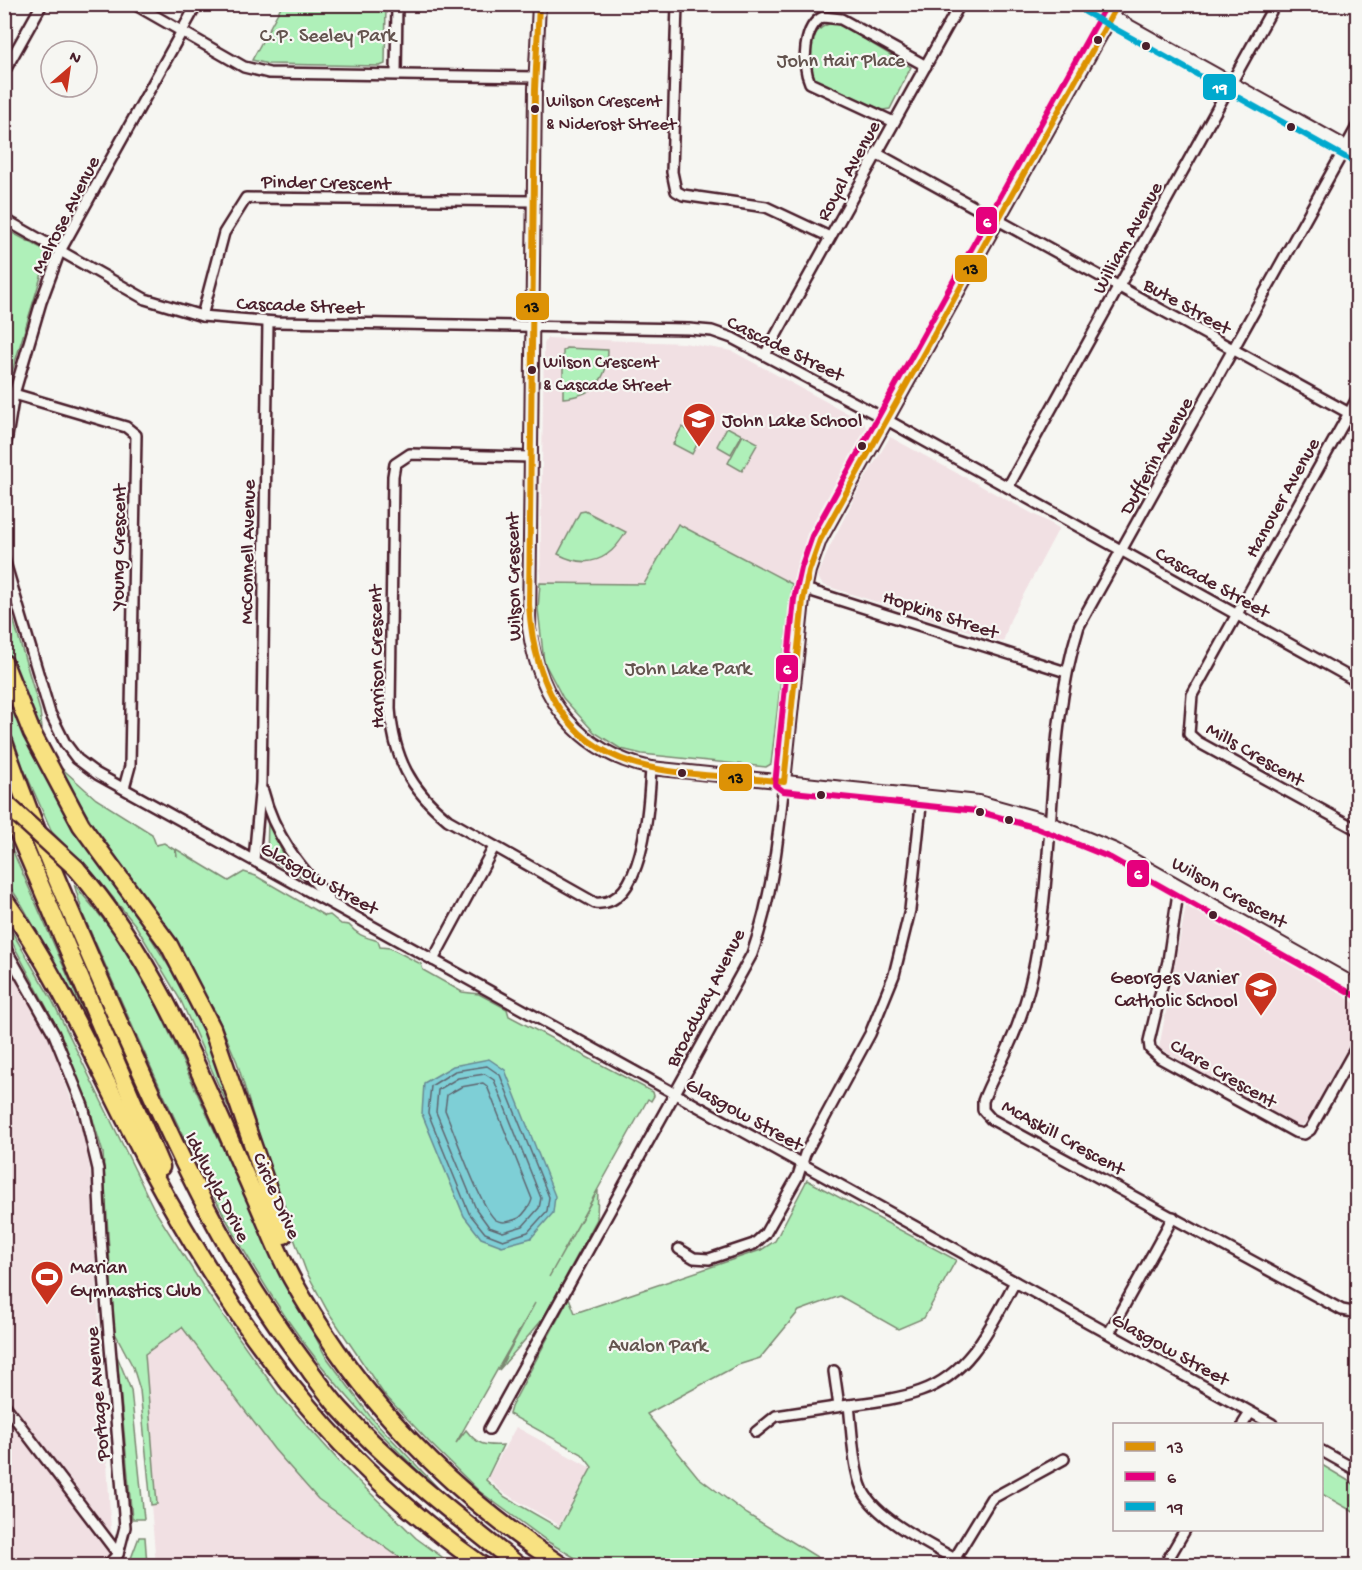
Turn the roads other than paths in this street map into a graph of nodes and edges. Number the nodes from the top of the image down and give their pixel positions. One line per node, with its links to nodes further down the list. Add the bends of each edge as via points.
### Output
1 (42, 4): 14 (street)
2 (134, 4): 12 (street)
3 (197, 4): 12 (street, Melrose Avenue)
4 (397, 4): 15 (street)
5 (539, 4): 16 (street, Wilson Crescent)
6 (677, 4): 26 (street, via 672,172 676,191 766,207)
7 (960, 4): 13 (street, Royal Avenue)
8 (1089, 4): 11 (street)
9 (1118, 4): 11 (street, Broadway Avenue)
10 (1275, 4): 17 (street, William Avenue)
11 (1111, 17): 17 (street); 25 (street, Broadway Avenue)
12 (182, 31): 15 (street, via 244,67 269,73); 27 (street, Melrose Avenue)
13 (926, 66): 18 (street, Royal Avenue); 18 (street, via 834,17 820,18 812,27 807,40 810,83)
14 (4, 72)
15 (396, 74): 16 (street)
16 (535, 77): 23 (street, Wilson Crescent)
17 (1231, 85): 20 (street); 28 (street, William Avenue)
18 (894, 122): 21 (street, Royal Avenue)
19 (1358, 125): 20 (street, Dufferin Avenue)
20 (1346, 147): 22 (street); 32 (street, Dufferin Avenue)
21 (876, 153): 25 (street, Bute Street); 26 (street, Royal Avenue)
22 (1358, 154)
23 (534, 201): 29 (street, Pinder Crescent, via 246,198 224,233); 31 (street, Wilson Crescent)
24 (4, 219): 27 (street, Cascade Street)
25 (998, 221): 28 (street, Bute Street); 37 (street, Broadway Avenue)
26 (830, 237): 33 (street, Royal Avenue)
27 (60, 250): 29 (street, Cascade Street, via 146,299); 34 (street, Melrose Avenue)
28 (1119, 287): 32 (street, Bute Street); 40 (street, William Avenue)
29 (202, 316): 30 (street, Cascade Street)
30 (268, 322): 31 (street, Cascade Street); 51 (street, McConnell Avenue)
31 (533, 327): 33 (street, Cascade Street, via 712,331); 39 (street, Wilson Crescent)
32 (1233, 350): 36 (street, Bute Street); 41 (street, Dufferin Avenue)
33 (766, 353): 37 (street, Cascade Street)
34 (14, 394): 38 (street, Melrose Avenue); 52 (street, Young Crescent, via 126,427 136,435 130,766)
35 (1358, 397): 36 (street, Hanover Avenue)
36 (1353, 415): 44 (street, Hanover Avenue)
37 (887, 420): 40 (street, Cascade Street); 43 (street, Broadway Avenue, via 820,540)
38 (4, 455)
39 (531, 457): 49 (street, Wilson Crescent, via 529,628 538,672 547,693 580,733 624,760); 57 (street, Harrison Crescent, via 410,454 395,464 393,476 390,709 399,759 431,806)
40 (1008, 487): 41 (street, Cascade Street)
41 (1122, 551): 44 (street, Cascade Street); 46 (street, Dufferin Avenue, via 1080,626)
42 (4, 559): 52 (street, Glasgow Street, via 50,713 64,743 77,759)
43 (805, 589): 46 (street, Hopkins Street); 50 (street, Broadway Avenue)
44 (1237, 615): 47 (street, Cascade Street); 56 (street, Mills Crescent, via 1192,695 1189,734)
45 (4, 663): 73 (highway, via 32,733 81,825 169,945 212,1028 277,1219 316,1305)
46 (1066, 672): 55 (street, Dufferin Avenue)
47 (1358, 682)
48 (4, 742): 92 (highway, Idylwyld Drive, via 25,804 82,939 197,1195 232,1258 339,1408 418,1485)
49 (651, 768): 50 (street, Wilson Crescent); 57 (street, Harrison Crescent, via 643,852 621,895 612,902 595,903)
50 (784, 782): 53 (street, Wilson Crescent); 66 (street, Broadway Avenue, via 774,875 765,916 739,981)
51 (261, 783): 58 (street, McConnell Avenue); 61 (street, McConnell Avenue, via 284,843)
52 (124, 788): 58 (street, Glasgow Street)
53 (922, 796): 55 (street, Wilson Crescent, via 987,804); 67 (street, via 910,910 894,975 870,1034 805,1154)
54 (4, 802): 69 (highway); 73 (highway, Circle Drive, bridge, via 76,868 117,919 156,982 292,1279)
55 (1052, 824): 59 (street, Wilson Crescent, via 1115,850); 68 (street, McAskill Crescent, via 1039,939 1027,997 986,1094 983,1110 991,1119)
56 (1358, 830)
57 (494, 847): 63 (street)
58 (254, 860): 61 (street, Glasgow Street)
59 (1179, 886): 64 (street, Wilson Crescent); 65 (street, Clare Crescent, via 1150,1049 1304,1134 1310,1130)
60 (4, 899): 69 (highway, via 35,948)
61 (336, 906): 63 (street, Glasgow Street)
62 (4, 946): 87 (street, Portage Avenue, via 54,1034 83,1106 98,1169 125,1527)
63 (432, 960): 66 (street, Glasgow Street)
64 (1358, 987)
65 (1358, 1044)
66 (674, 1094): 67 (street, Glasgow Street); 81 (street, Broadway Avenue)
67 (803, 1165): 70 (street, via 765,1234 754,1244 709,1259 694,1258); 71 (street, Glasgow Street)
68 (1173, 1217): 72 (street, McAskill Crescent, via 1342,1311); 74 (street)
69 (186, 1229): 91 (highway, via 271,1362 335,1440 386,1489)
70 (679, 1249)
71 (1015, 1282): 74 (street, Glasgow Street); 77 (street, via 985,1336 960,1368 921,1392)
72 (1358, 1313)
73 (318, 1319): 88 (highway, Circle Drive, via 338,1355 396,1426 457,1488 513,1534)
74 (1109, 1333): 78 (street, Glasgow Street)
75 (834, 1371): 77 (street)
76 (4, 1404): 87 (street)
77 (844, 1405): 82 (street, via 776,1416); 89 (street, via 864,1492 887,1518)
78 (1250, 1413): 79 (street); 80 (street, Glasgow Street)
79 (1244, 1423)
80 (1268, 1423)
81 (489, 1429)
82 (756, 1432)
83 (1323, 1452): 85 (street)
84 (1064, 1459): 89 (street, via 991,1499)
85 (1358, 1471)
86 (1184, 1531): 96 (street)
87 (118, 1554): 90 (street, Portage Avenue)
88 (548, 1556): 93 (highway, Circle Drive); 94 (highway)
89 (955, 1558): 95 (street)
90 (107, 1566)
91 (483, 1566)
92 (519, 1566)
93 (562, 1566)
94 (567, 1566)
95 (967, 1566)
96 (1164, 1566)

